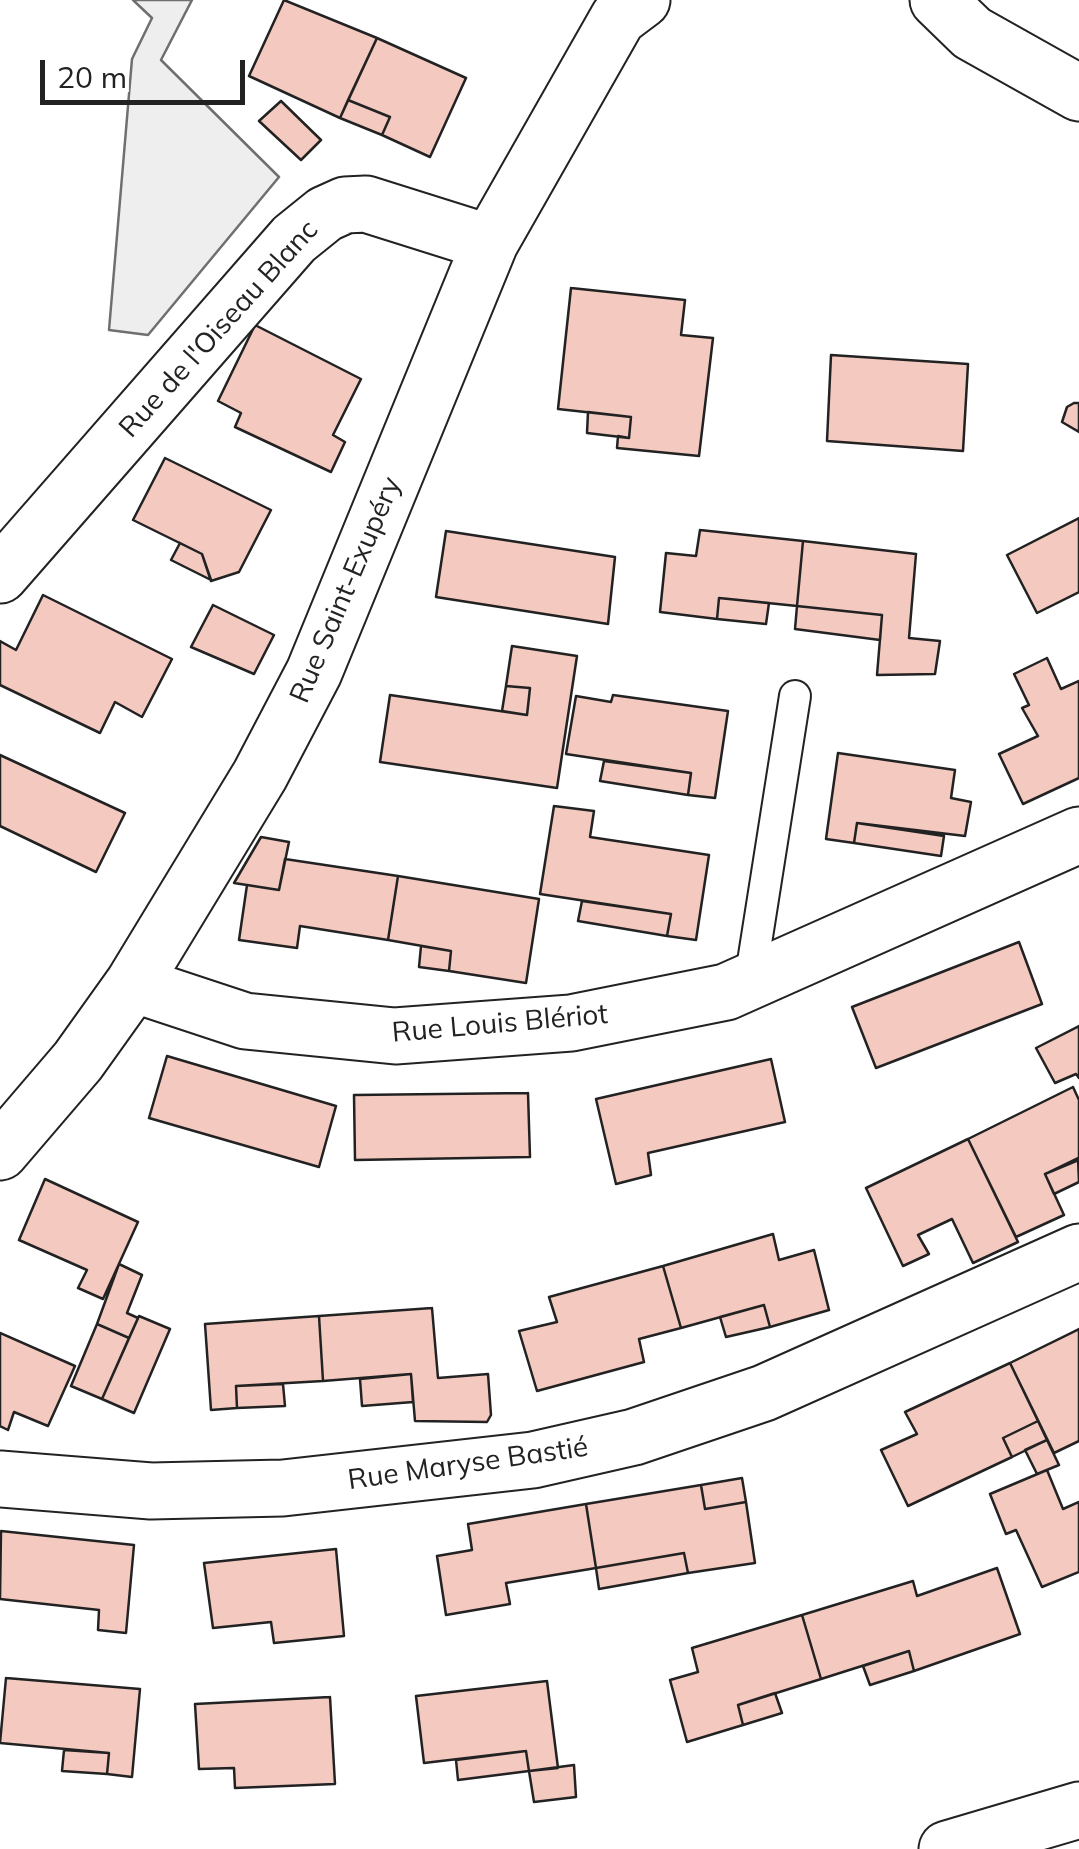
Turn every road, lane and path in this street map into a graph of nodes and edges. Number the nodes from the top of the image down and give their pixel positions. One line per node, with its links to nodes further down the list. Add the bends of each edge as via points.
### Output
1 (642, 0): 4 (street, Rue Saint-Exupéry, via 618,18)
2 (938, 0): 3 (street, via 972,33)
3 (1079, 93)
4 (490, 242): 5 (street, Rue de l'Oiseau Blanc, via 366,204 326,214 294,239); 9 (street, Rue Saint-Exupéry, via 314,672)
5 (0, 575)
6 (796, 696): 8 (lane)
7 (1079, 835): 8 (street, Rue Louis Blériot)
8 (750, 981): 9 (street, Rue Louis Blériot, via 726,992 571,1023 396,1036 245,1020)
9 (133, 984): 10 (street, Rue Saint-Exupéry)
10 (0, 1152)
11 (1079, 1252): 12 (street, Rue Maryse Bastié, via 764,1393 634,1437 533,1460 282,1488 151,1490)
12 (0, 1479)
13 (1079, 1810): 14 (street)
14 (1028, 1838): 15 (street)
15 (947, 1849)

